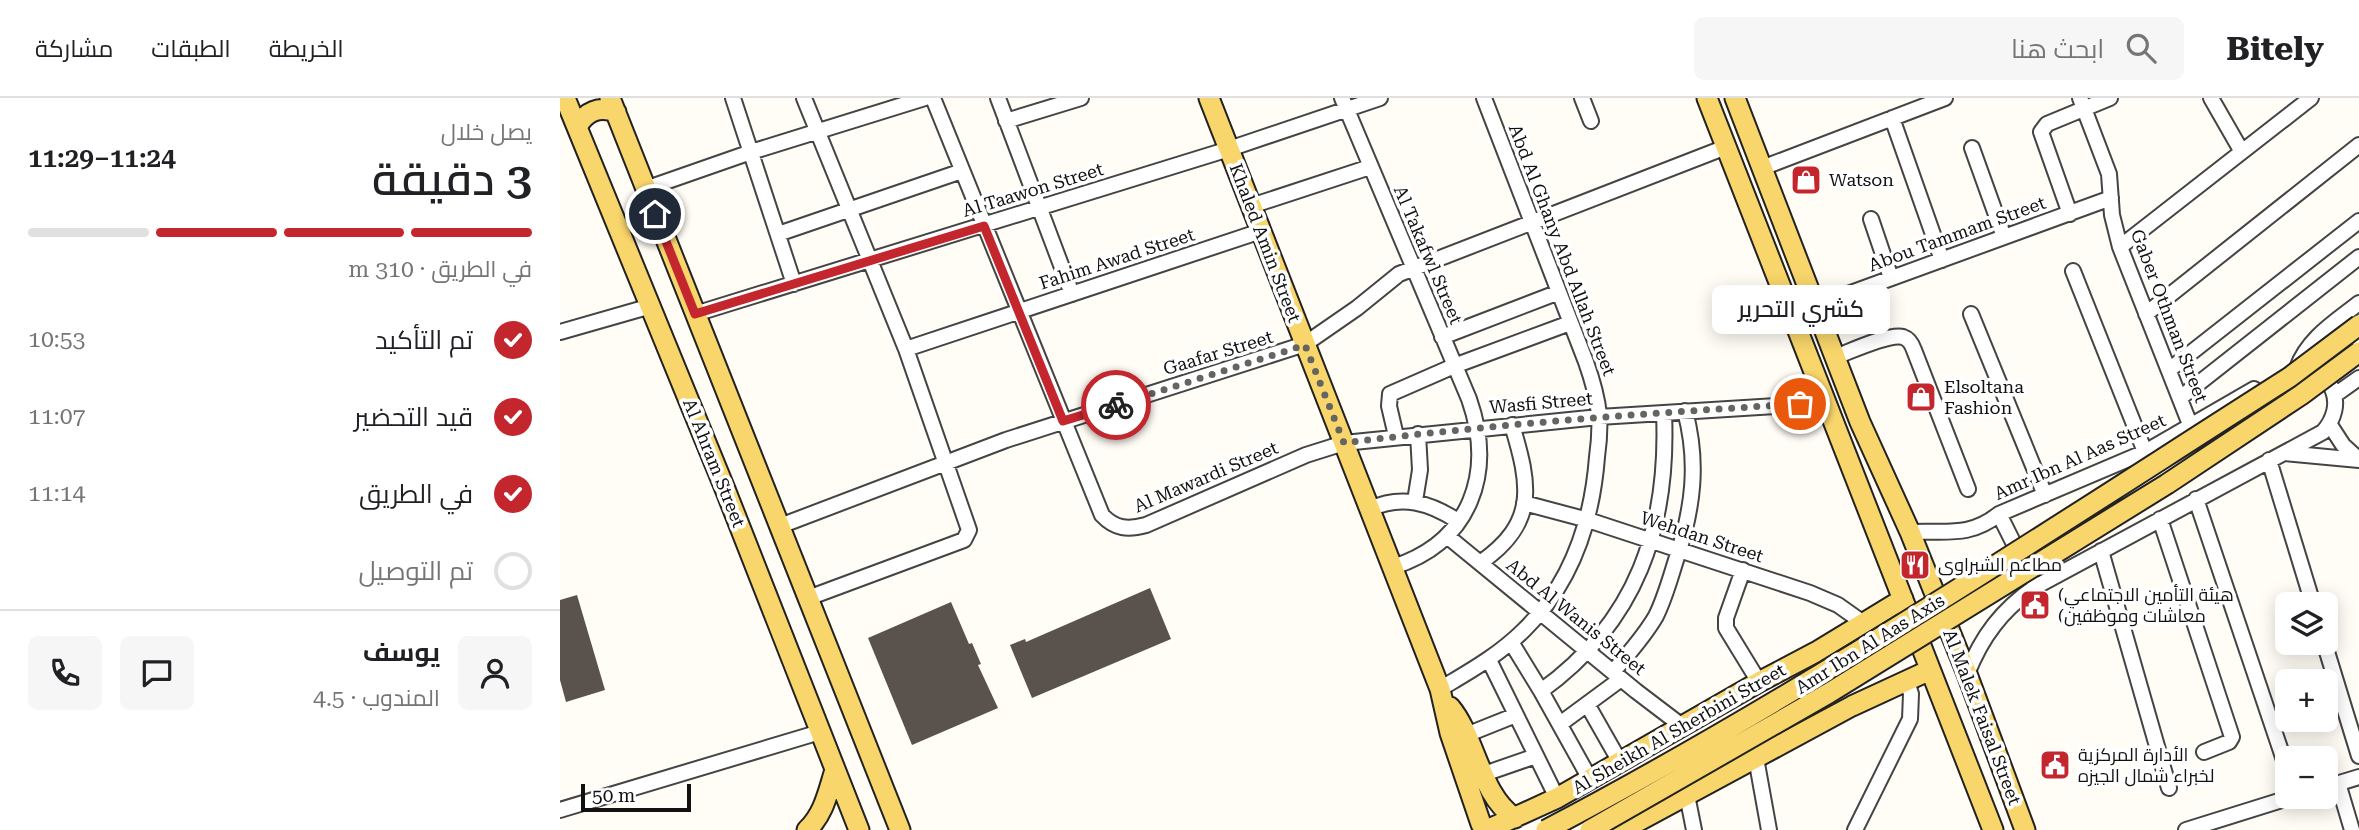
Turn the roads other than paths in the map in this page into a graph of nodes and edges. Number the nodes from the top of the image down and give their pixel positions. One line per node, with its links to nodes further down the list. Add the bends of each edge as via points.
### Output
1 (565, 98): 24 (main road, Al Ahram Street)
2 (733, 98): 30 (street)
3 (804, 98): 25 (street)
4 (925, 98): 25 (street)
5 (933, 98): 34 (street)
6 (998, 98): 22 (street)
7 (1081, 98): 22 (street)
8 (1209, 98): 29 (main road, Khaled Amin Street)
9 (1380, 98): 19 (street, Al Taawon Street)
10 (1484, 98): 43 (street, Abd Al Ghany Abd Allah Street)
11 (1582, 98): 23 (street)
12 (1707, 98): 27 (main road, Al Malek Faisal Street)
13 (1735, 98): 33 (main road, Al Malek Faisal Street)
14 (1945, 98): 21 (street)
15 (2110, 98): 18 (street)
16 (2211, 98): 31 (street)
17 (2311, 98): 31 (street)
18 (2082, 103): 36 (street, Gaber Othman Street, via 2109,174); 40 (street, via 2041,132)
19 (1344, 104): 29 (street, Al Taawon Street); 32 (street, Al Takafwl Street)
20 (613, 105): 24 (main road, via 590,112); 35 (main road)
21 (1892, 118): 33 (street); 50 (street)
22 (1006, 121): 38 (street)
23 (1591, 121)
24 (577, 127): 59 (main road, Al Ahram Street)
25 (818, 132): 30 (street); 39 (street)
26 (2359, 145): 64 (street)
27 (1726, 147): 43 (street, Gaafar Street); 80 (main road, Al Malek Faisal Street)
28 (1972, 148): 47 (street)
29 (1229, 149): 37 (main road, Khaled Amin Street); 38 (street, Al Taawon Street)
30 (751, 152): 35 (street); 46 (street)
31 (2242, 152): 48 (street)
32 (1370, 167): 37 (street); 52 (street, Al Takafwl Street)
33 (1762, 168): 60 (main road, Al Malek Faisal Street)
34 (962, 171): 39 (street); 44 (street)
35 (645, 189): 62 (main road)
36 (2111, 198): 40 (street, Abou Tammam Street); 48 (street, Gaber Othman Street)
37 (1251, 206): 45 (main road, Khaled Amin Street)
38 (1040, 208): 44 (street, Al Taawon Street); 57 (street)
39 (849, 210): 46 (street); 51 (street)
40 (2070, 214): 47 (street, Abou Tammam Street)
41 (1871, 219): 54 (street)
42 (2359, 221): 75 (street)
43 (1532, 222): 52 (street, Gaafar Street); 56 (street, Abd Al Ghany Abd Allah Street)
44 (984, 226): 51 (street, Al Taawon Street); 61 (street)
45 (1261, 231): 57 (street, Fahim Awad Street); 69 (main road, Khaled Amin Street)
46 (778, 234): 55 (street)
47 (2004, 237): 50 (street, Abou Tammam Street)
48 (2120, 247): 64 (street, Gaber Othman Street)
49 (2359, 257): 79 (street)
50 (1942, 260): 54 (street, Abou Tammam Street)
51 (870, 261): 55 (street, Al Taawon Street); 70 (street)
52 (1412, 268): 68 (street, Al Takafwl Street); 69 (street, Gaafar Street)
53 (2073, 271): 94 (street)
54 (1891, 278): 60 (street, Abou Tammam Street)
55 (794, 284): 62 (street, Al Taawon Street)
56 (1559, 292): 65 (street, Abd Al Ghany Abd Allah Street); 68 (street)
57 (1072, 294): 61 (street, Fahim Awad Street)
58 (2359, 303): 74 (street, via 2317,336)
59 (651, 306): 67 (street); 141 (main road, Al Ahram Street)
60 (1815, 306): 72 (main road, Al Malek Faisal Street)
61 (1018, 312): 70 (street, Fahim Awad Street); 84 (street)
62 (695, 314): 109 (main road)
63 (1970, 314): 100 (street)
64 (2146, 314): 75 (street, Gaber Othman Street)
65 (1570, 323): 73 (street); 83 (street, Abd Al Ghany Abd Allah Street, via 1592,380)
66 (2359, 325): 166 (main road, Amr Ibn Al Aas Axis, bridge, via 2290,377 1833,668)
67 (560, 332)
68 (1442, 337): 73 (street, Al Takafwl Street)
69 (1305, 345): 84 (street, Gaafar Street); 93 (main road, Khaled Amin Street)
70 (906, 349): 98 (street)
71 (2359, 352): 167 (main road, Amr Ibn Al Aas Axis, bridge, via 2167,484 1829,693)
72 (1835, 357): 77 (main road, Al Malek Faisal Street); 99 (street, via 1893,337 1909,340)
73 (1454, 366): 89 (street, Al Takafwl Street); 92 (street, via 1390,394)
74 (2297, 368): 78 (street, via 2316,372); 88 (street, Amr Ibn Al Aas Street)
75 (2169, 370): 79 (street, Gaber Othman Street)
76 (2359, 378): 78 (street)
77 (1848, 390): 80 (main road, via 1839,401); 85 (main road, Al Malek Faisal Street)
78 (2335, 395): 87 (street)
79 (2180, 398): 88 (street, Gaber Othman Street)
80 (1826, 403): 81 (street, Wasfi Street); 90 (main road, Al Malek Faisal Street)
81 (1685, 411): 82 (street, Wasfi Street); 113 (street, via 1695,480)
82 (1664, 412): 83 (street, Wasfi Street); 112 (street, via 1663,484)
83 (1599, 417): 86 (street, Wasfi Street); 107 (street, Abd Al Ghany Abd Allah Street, via 1597,469)
84 (1063, 421): 93 (street, Al Mawardi Street, via 1102,515 1114,526 1128,529); 98 (street, Gaafar Street)
85 (1860, 422): 90 (main road, via 1845,420); 110 (main road, Al Malek Faisal Street)
86 (1512, 425): 89 (street, Wasfi Street); 103 (street, via 1524,466)
87 (2330, 425): 95 (street); 97 (street)
88 (2191, 427): 94 (street, Amr Ibn Al Aas Street)
89 (1478, 428): 91 (street, Wasfi Street); 108 (street, Al Takafwl Street, via 1479,474)
90 (1837, 432): 121 (main road, Al Malek Faisal Street)
91 (1418, 434): 92 (street, Wasfi Street); 102 (street, via 1420,470)
92 (1396, 436): 93 (street, Wasfi Street)
93 (1344, 443): 104 (main road, Khaled Amin Street)
94 (2145, 452): 100 (street, Amr Ibn Al Aas Street)
95 (2284, 453): 96 (street); 97 (street)
96 (2269, 460): 101 (street); 119 (street)
97 (2359, 460)
98 (946, 461): 109 (street, Gaafar Street); 120 (street, via 968,523 966,538)
99 (1968, 489)
100 (2045, 495): 105 (street, Amr Ibn Al Aas Street)
101 (2196, 499): 106 (street); 143 (street)
102 (1415, 501): 104 (street, via 1398,500); 108 (street)
103 (1524, 503): 107 (street, Wehdan Street); 115 (street, via 1505,542)
104 (1370, 509): 116 (main road, Khaled Amin Street)
105 (1999, 514): 110 (street, Amr Ibn Al Aas Street, via 1965,531); 118 (street)
106 (2160, 519): 114 (street); 144 (street, via 2232,737 2229,743)
107 (1588, 520): 112 (street, Wehdan Street); 122 (street, Abd Al Ghany Abd Allah Street, via 1573,560)
108 (1458, 521): 111 (street, Al Takafwl Street)
109 (780, 526): 120 (main road)
110 (1910, 532): 130 (main road, Al Malek Faisal Street)
111 (1447, 536): 115 (street, Abd Al Wanis Street); 116 (street, Al Takafwl Street, via 1409,562)
112 (1652, 541): 113 (street, Wehdan Street); 125 (street, via 1632,588)
113 (1680, 550): 117 (street, Wehdan Street); 131 (street, via 1655,617)
114 (2101, 551): 118 (street); 154 (street)
115 (1480, 563): 122 (street, Abd Al Wanis Street)
116 (1393, 567): 135 (main road, Khaled Amin Street)
117 (1743, 570): 123 (street, Wehdan Street, via 1824,598); 133 (street, via 1726,628)
118 (2035, 587): 130 (street, via 1993,624)
119 (2309, 592)
120 (808, 598): 164 (main road)
121 (1902, 599): 123 (main road, Al Sheikh Al Sherbini Street); 129 (main road, Al Malek Faisal Street)
122 (1540, 612): 124 (street, Abd Al Ghany Abd Allah Street); 125 (street, Abd Al Wanis Street)
123 (1863, 622): 126 (main road, Al Sheikh Al Sherbini Street)
124 (1511, 642): 128 (street, Abd Al Ghany Abd Allah Street); 134 (street)
125 (1588, 651): 131 (street, Abd Al Wanis Street); 134 (street)
126 (1815, 652): 133 (main road, Al Sheikh Al Sherbini Street); 137 (main road, via 1841,652 1860,670 1862,683)
127 (2328, 655): 146 (street)
128 (1489, 660): 135 (street, Abd Al Ghany Abd Allah Street); 138 (street)
129 (1930, 670): 132 (main road); 171 (main road, Al Malek Faisal Street)
130 (1967, 674): 172 (main road, Al Malek Faisal Street)
131 (1617, 675): 136 (street); 140 (street, Abd Al Wanis Street)
132 (1906, 681): 137 (main road); 170 (street, via 1911,694 1910,719)
133 (1759, 682): 140 (main road, Al Sheikh Al Sherbini Street)
134 (1541, 691): 139 (street)
135 (1442, 695): 142 (main road, Khaled Amin Street); 165 (main road, Khaled Amin Street, via 1480,824)
136 (1587, 704): 139 (street); 148 (street)
137 (1852, 706): 147 (main road)
138 (1516, 715): 142 (street); 145 (street)
139 (1560, 724): 152 (street)
140 (1682, 726): 148 (main road, Al Sheikh Al Sherbini Street)
141 (820, 732): 149 (main road, Al Ahram Street); 159 (street)
142 (1466, 735): 150 (main road, Khaled Amin Street)
143 (2279, 746)
144 (2204, 752)
145 (1536, 756): 150 (street); 157 (street)
146 (2359, 756)
147 (1756, 758): 155 (main road); 169 (street)
148 (1620, 762): 152 (main road, Al Sheikh Al Sherbini Street)
149 (835, 770): 162 (main road, via 824,806); 163 (main road, Al Ahram Street)
150 (1484, 774): 160 (main road, Khaled Amin Street, via 1504,809)
151 (2359, 776): 153 (street)
152 (1590, 779): 157 (main road, Al Sheikh Al Sherbini Street)
153 (2338, 783)
154 (2169, 788)
155 (1687, 795): 161 (main road); 168 (street)
156 (2338, 798): 174 (street)
157 (1557, 799): 160 (main road, Al Sheikh Al Sherbini Street)
158 (2275, 802): 173 (street)
159 (560, 810)
160 (1515, 818): 165 (main road, Al Sheikh Al Sherbini Street)
161 (1627, 829)
162 (807, 830)
163 (859, 830)
164 (900, 830)
165 (1487, 830)
166 (1546, 830)
167 (1590, 830)
168 (1694, 830)
169 (1769, 830)
170 (1855, 830)
171 (1993, 830)
172 (2025, 830)
173 (2186, 830)
174 (2352, 830)

